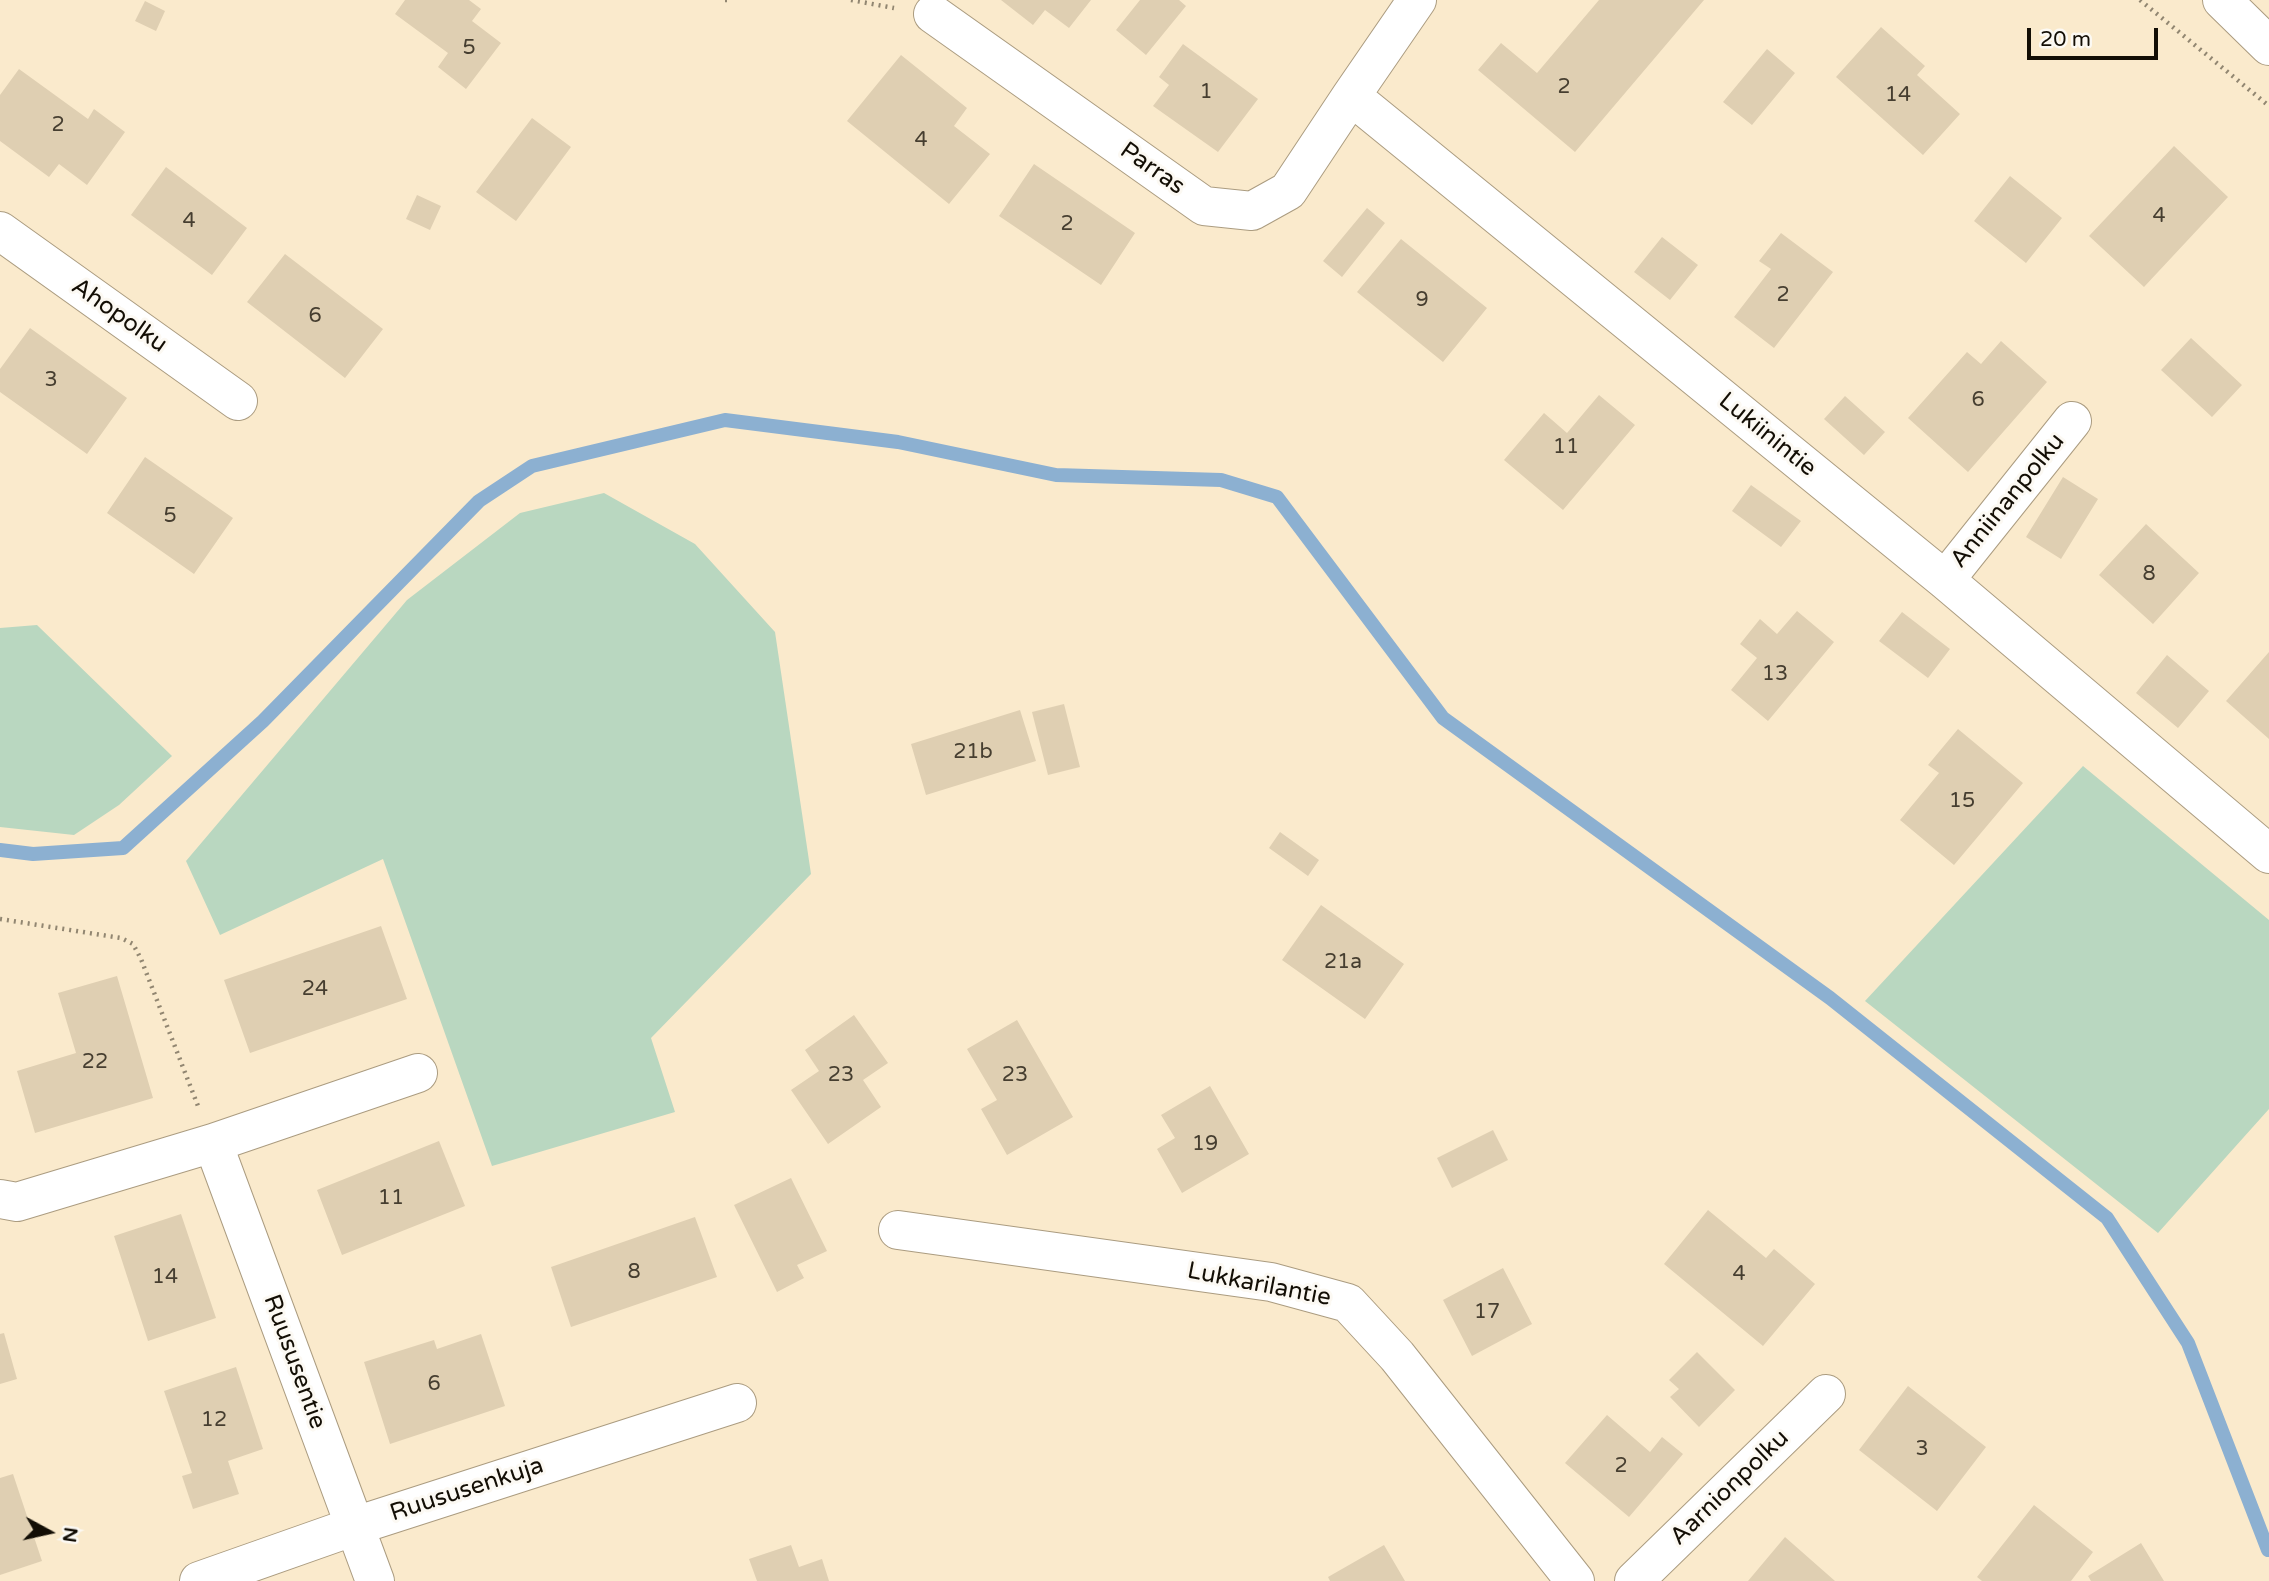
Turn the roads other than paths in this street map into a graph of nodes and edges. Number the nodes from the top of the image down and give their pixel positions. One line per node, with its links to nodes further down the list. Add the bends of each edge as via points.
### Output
1 (1417, 0): 5 (street)
2 (2229, 2): 4 (street)
3 (933, 14): 5 (street, Parras, via 1204,206 1252,211 1288,191)
4 (2269, 46)
5 (1351, 96): 9 (street, Lukiinintie)
6 (0, 231): 7 (street, Ahopolku)
7 (239, 401)
8 (2072, 421): 9 (street, Anniinanpolku)
9 (1945, 580): 10 (street, Lukiinintie)
10 (2269, 855)
11 (418, 1073): 12 (street)
12 (212, 1143): 13 (street, via 17,1202); 17 (street, Ruususentie)
13 (0, 1199)
14 (898, 1230): 20 (street, Lukkarilantie, via 1271,1282 1348,1303 1397,1356)
15 (1826, 1394): 21 (street, Aarnionpolku)
16 (737, 1403): 17 (street, Ruususenkuja)
17 (355, 1526): 18 (street, Ruususenkuja); 19 (street, Ruususentie)
18 (199, 1581)
19 (375, 1581)
20 (1575, 1581)
21 (1634, 1581)

